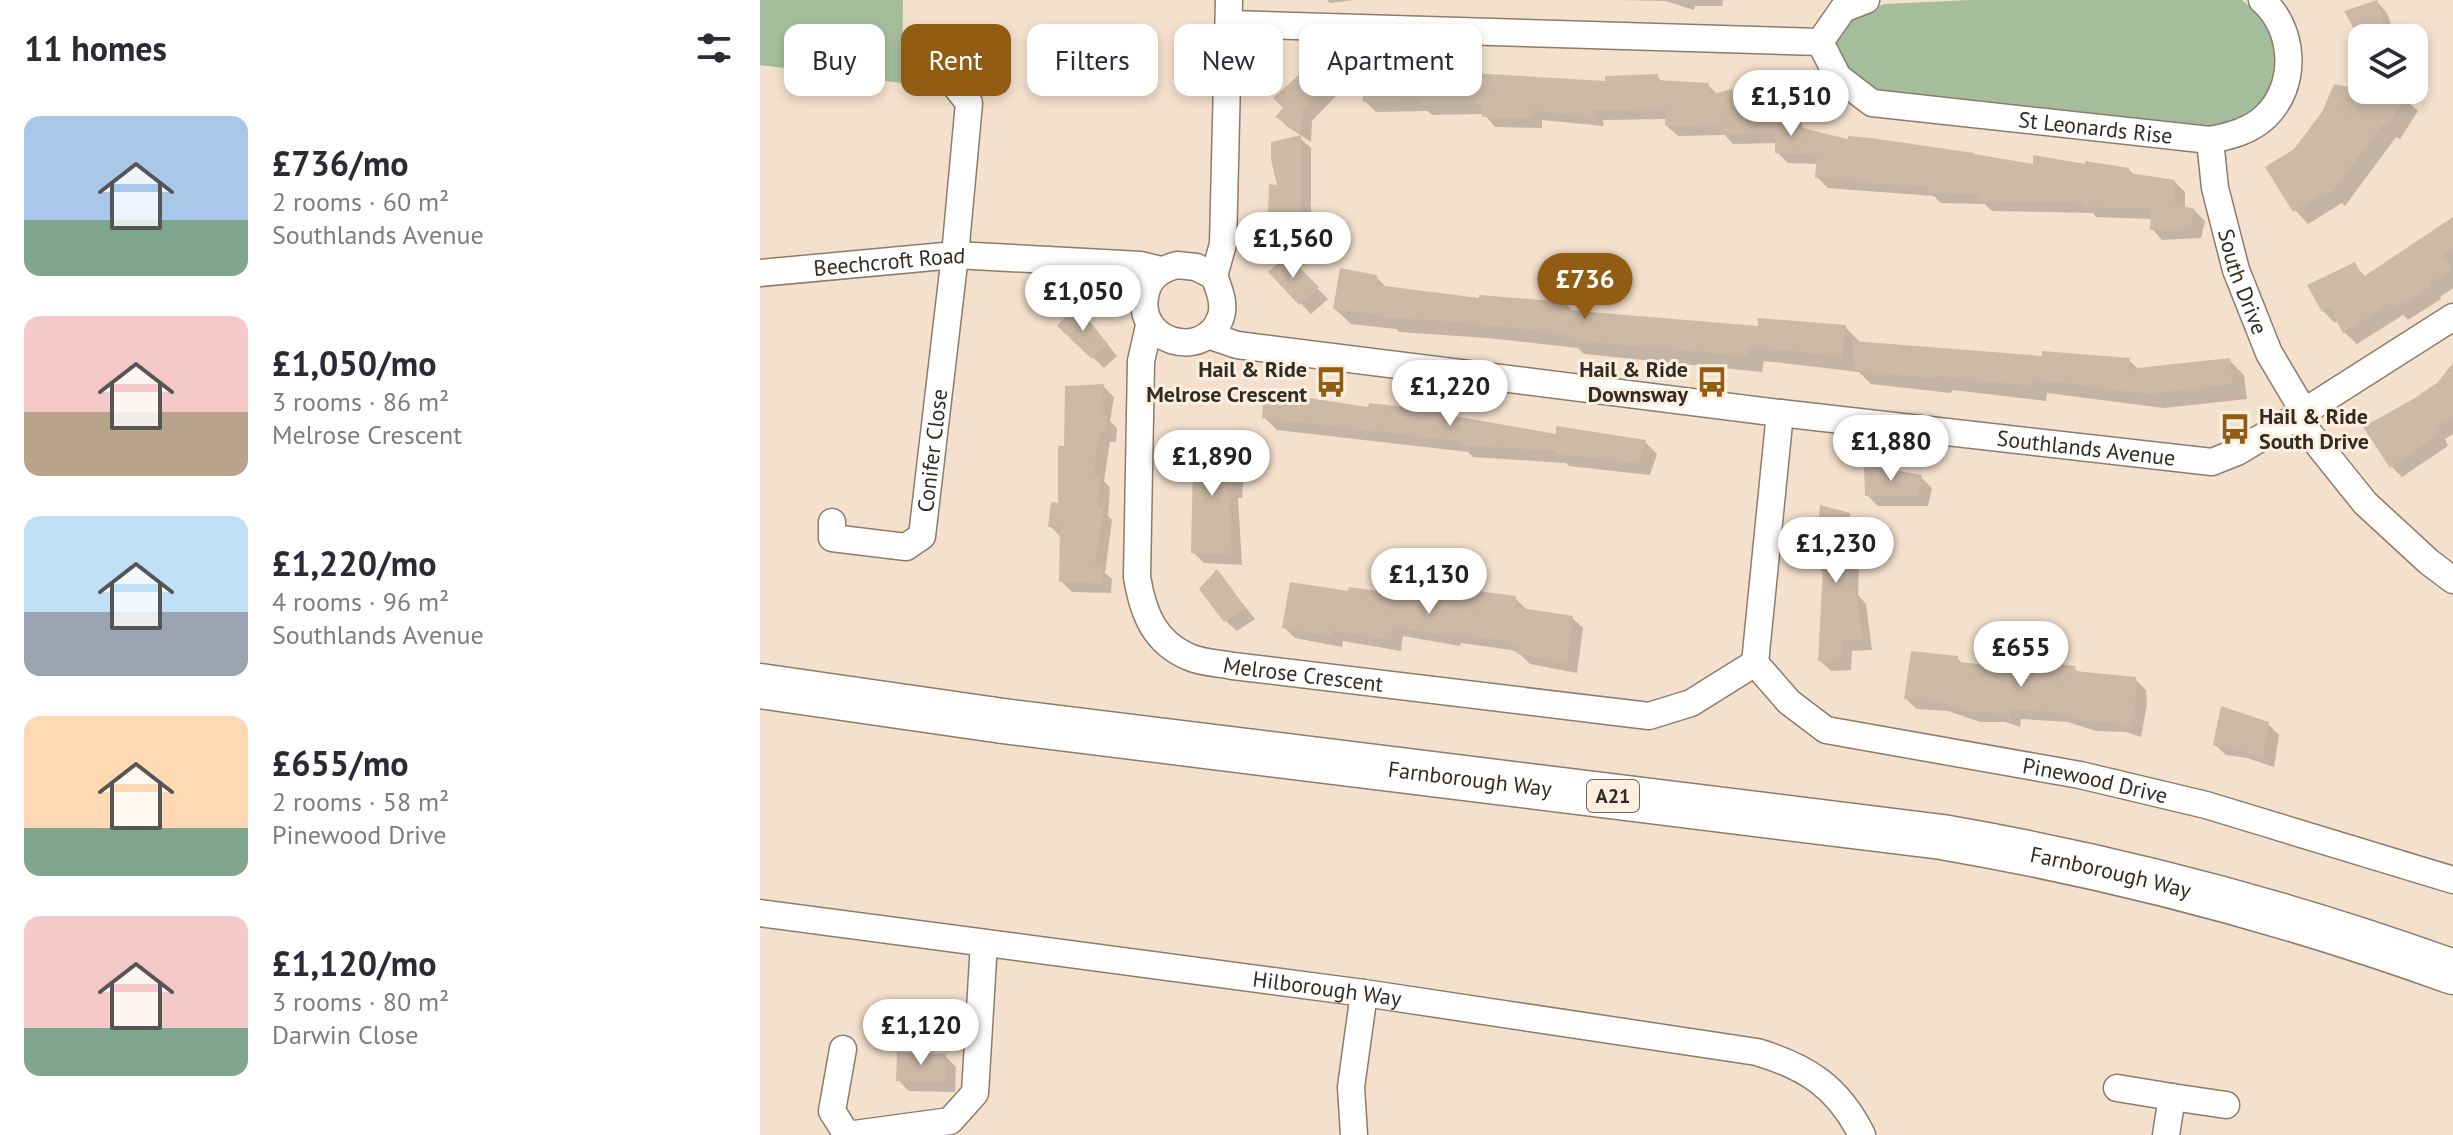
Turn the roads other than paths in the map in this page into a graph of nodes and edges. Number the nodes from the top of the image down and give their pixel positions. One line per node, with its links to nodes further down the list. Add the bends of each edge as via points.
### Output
1 (1866, 0): 4 (street, via 1843,9)
2 (2262, 0): 6 (street, St Leonards Rise, via 2283,30 2291,63 2283,90 2267,116 2240,133)
3 (1229, 12): 4 (street); 10 (street, via 1223,244)
4 (1820, 42): 6 (street, St Leonards Rise, via 1838,77 1872,103)
5 (964, 96): 7 (street, via 969,103)
6 (2210, 140): 15 (street, South Drive, via 2215,188 2236,270)
7 (955, 255): 8 (street, Beechcroft Road); 9 (street, Beechcroft Road); 16 (street, Conifer Close, via 922,536 906,547 832,538)
8 (1161, 270): 10 (street, via 1196,267); 12 (street, via 1148,285 1143,304)
9 (760, 273)
10 (1214, 276): 13 (street, via 1222,297 1221,319)
11 (2453, 317): 15 (street, Southlands Avenue)
12 (1149, 326): 13 (street, via 1166,339 1188,342); 18 (street, Melrose Crescent, via 1141,361 1137,577 1141,605 1158,636 1190,658 1649,716 1691,703)
13 (1208, 335): 14 (street, Southlands Avenue, via 1237,345)
14 (1780, 413): 15 (street, Southlands Avenue, via 2212,462); 18 (street)
15 (2300, 414): 17 (street, South Drive, via 2365,503)
16 (832, 522)
17 (2453, 580)
18 (1755, 663): 20 (street, Pinewood Drive, via 1789,702 1826,730 2080,775 2192,801)
19 (760, 686): 23 (highway, Farnborough Way / A21, via 1972,842 2184,888)
20 (2453, 880)
21 (760, 913): 22 (street, Hilborough Way)
22 (984, 943): 24 (street, Hilborough Way); 25 (street, via 975,1093 950,1121 847,1135 832,1111)
23 (2453, 972)
24 (1364, 993): 29 (street, via 1351,1087); 30 (street, Hilborough Way, via 1757,1052 1795,1065 1823,1083)
25 (843, 1049)
26 (2117, 1088): 27 (street)
27 (2172, 1097): 28 (street); 31 (street)
28 (2226, 1105)
29 (1354, 1135)
30 (1862, 1135)
31 (2166, 1135)

